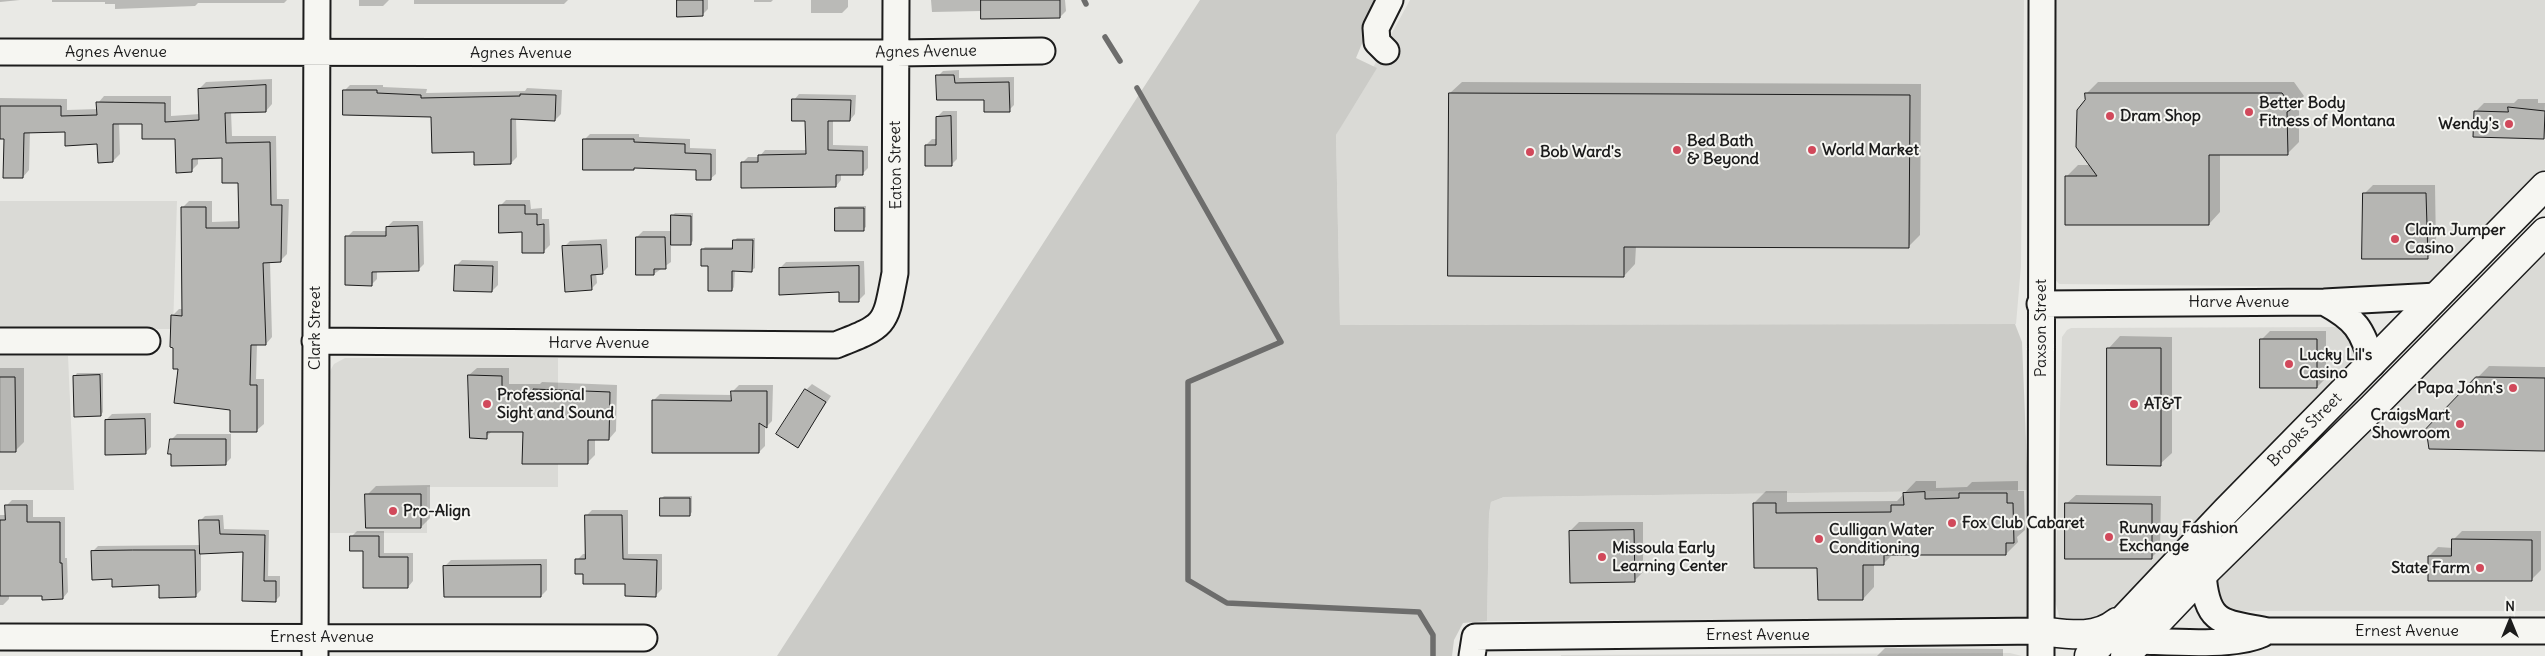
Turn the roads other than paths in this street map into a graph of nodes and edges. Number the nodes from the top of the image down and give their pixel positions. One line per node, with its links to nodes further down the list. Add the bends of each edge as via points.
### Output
1 (317, 0): 8 (street, Clark Street)
2 (896, 0): 9 (street, Eaton Street)
3 (1390, 0): 6 (street, via 1376,28 1377,42)
4 (2042, 0): 14 (street, Paxson Street)
5 (1042, 51): 9 (street, Agnes Avenue)
6 (1386, 51)
7 (0, 52): 8 (street, Agnes Avenue)
8 (317, 53): 9 (street, Agnes Avenue); 18 (street, Clark Street)
9 (896, 53): 15 (street, Eaton Street, via 896,273 888,311)
10 (2545, 186): 12 (highway, Brooks Street)
11 (2545, 232): 20 (highway, Brooks Street)
12 (2437, 296): 13 (street, Harve Avenue); 19 (highway, Brooks Street)
13 (2324, 302): 14 (street, Harve Avenue); 19 (street, via 2344,313 2358,326)
14 (2040, 304): 26 (street, Paxson Street)
15 (879, 326): 18 (street, Harve Avenue, via 836,346)
16 (0, 341): 17 (street)
17 (147, 341)
18 (315, 341): 27 (street, Clark Street)
19 (2372, 364): 21 (highway, Brooks Street)
20 (2203, 574): 22 (street, Ernest Avenue, via 2206,601 2214,616 2233,624); 30 (highway, Brooks Street)
21 (2130, 612): 26 (highway, via 2109,628); 31 (highway, Brooks Street)
22 (2268, 631): 23 (street, Ernest Avenue); 30 (street, Ernest Avenue, via 2254,638)
23 (2545, 631)
24 (0, 637): 27 (street, Ernest Avenue)
25 (644, 638): 28 (street, Ernest Avenue)
26 (2041, 643): 29 (street, Ernest Avenue)
27 (315, 646): 28 (street, Ernest Avenue)
28 (595, 647)
29 (1474, 647)
30 (2133, 649)
31 (2089, 656)

